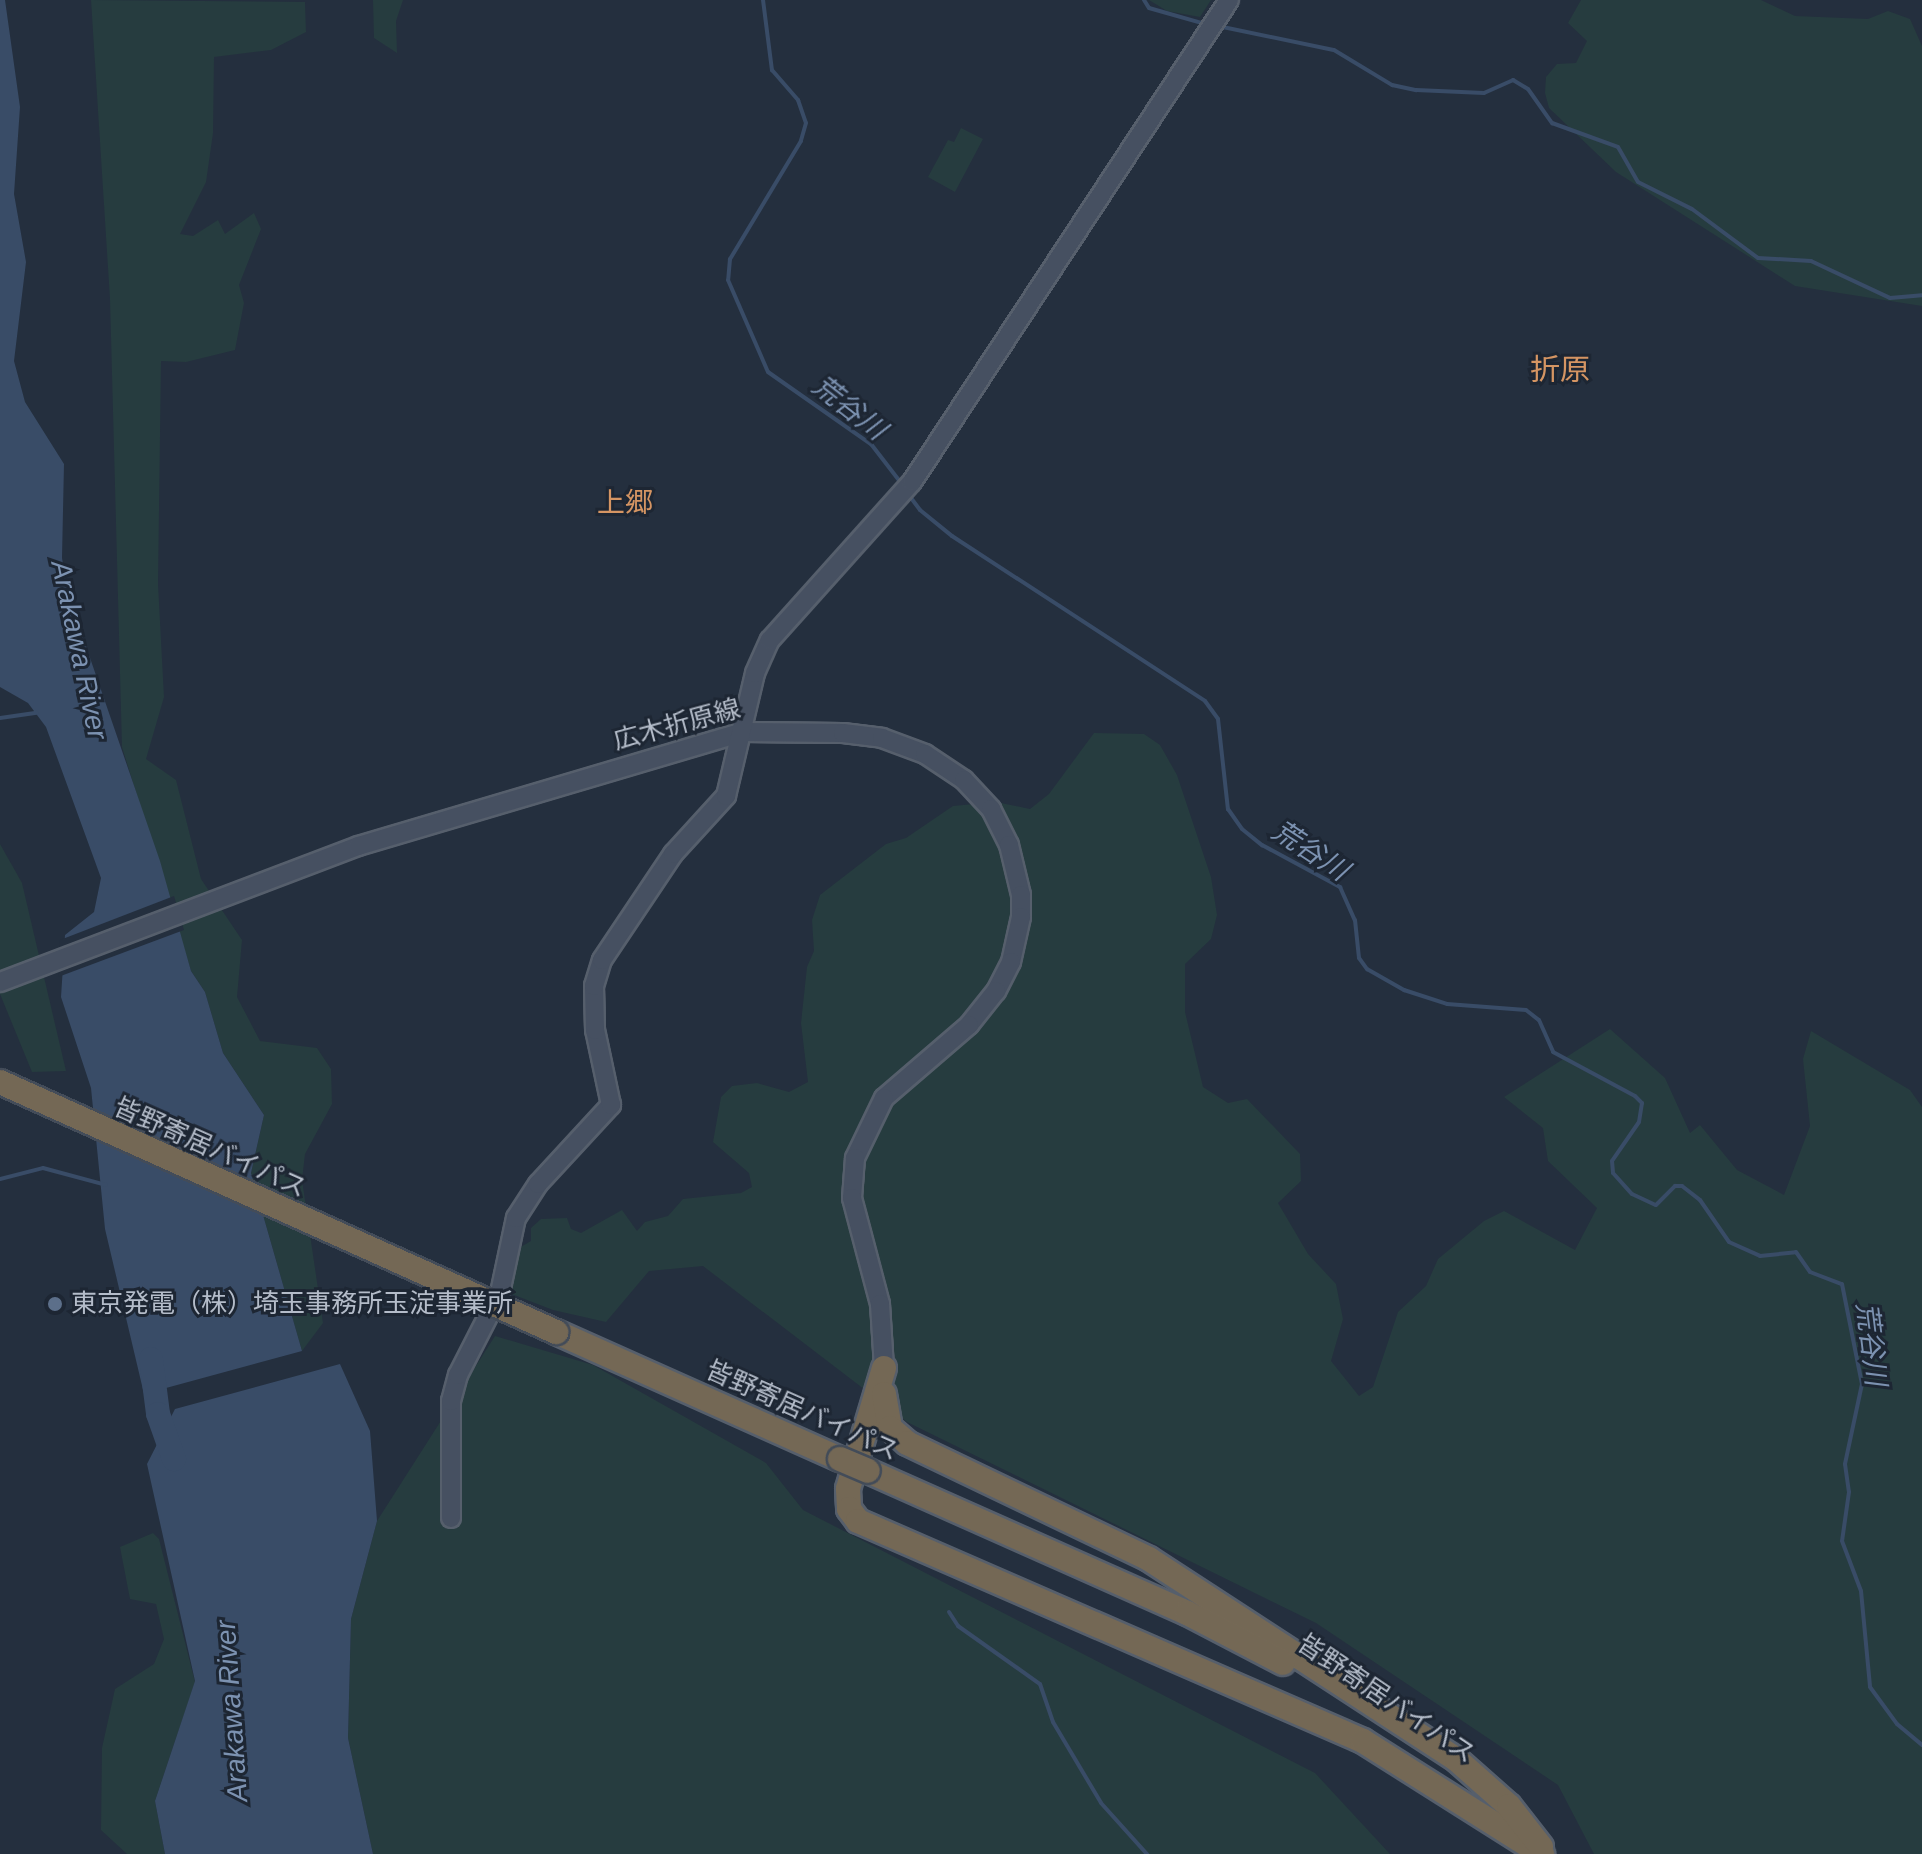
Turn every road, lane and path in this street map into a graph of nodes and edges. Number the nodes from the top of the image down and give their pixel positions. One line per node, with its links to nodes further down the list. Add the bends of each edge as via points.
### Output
1 (1229, 0): 2 (street, via 912,482 770,640 755,673)
2 (743, 732): 3 (street, 広木折原線, via 442,818); 5 (street, 広木折原線, via 843,733 882,738 925,754 964,780 991,809 1009,845 1021,895 1011,962 996,991 969,1025 884,1098 855,1158 852,1198 880,1304); 6 (street, via 735,776 719,808 673,854 602,960 594,986 595,1030 611,1105 538,1184 516,1218 500,1293 458,1375 451,1401)
3 (0, 982)
4 (0, 1082): 7 (highway, 皆野寄居バイパス, bridge, via 1187,1613 1305,1675 1405,1739)
5 (884, 1368): 7 (highway, via 884,1416 895,1434 1149,1559 1354,1691 1457,1760 1509,1806); 7 (highway, via 848,1489 849,1509 858,1521 1122,1640 1340,1730)
6 (451, 1518)
7 (1544, 1854)

